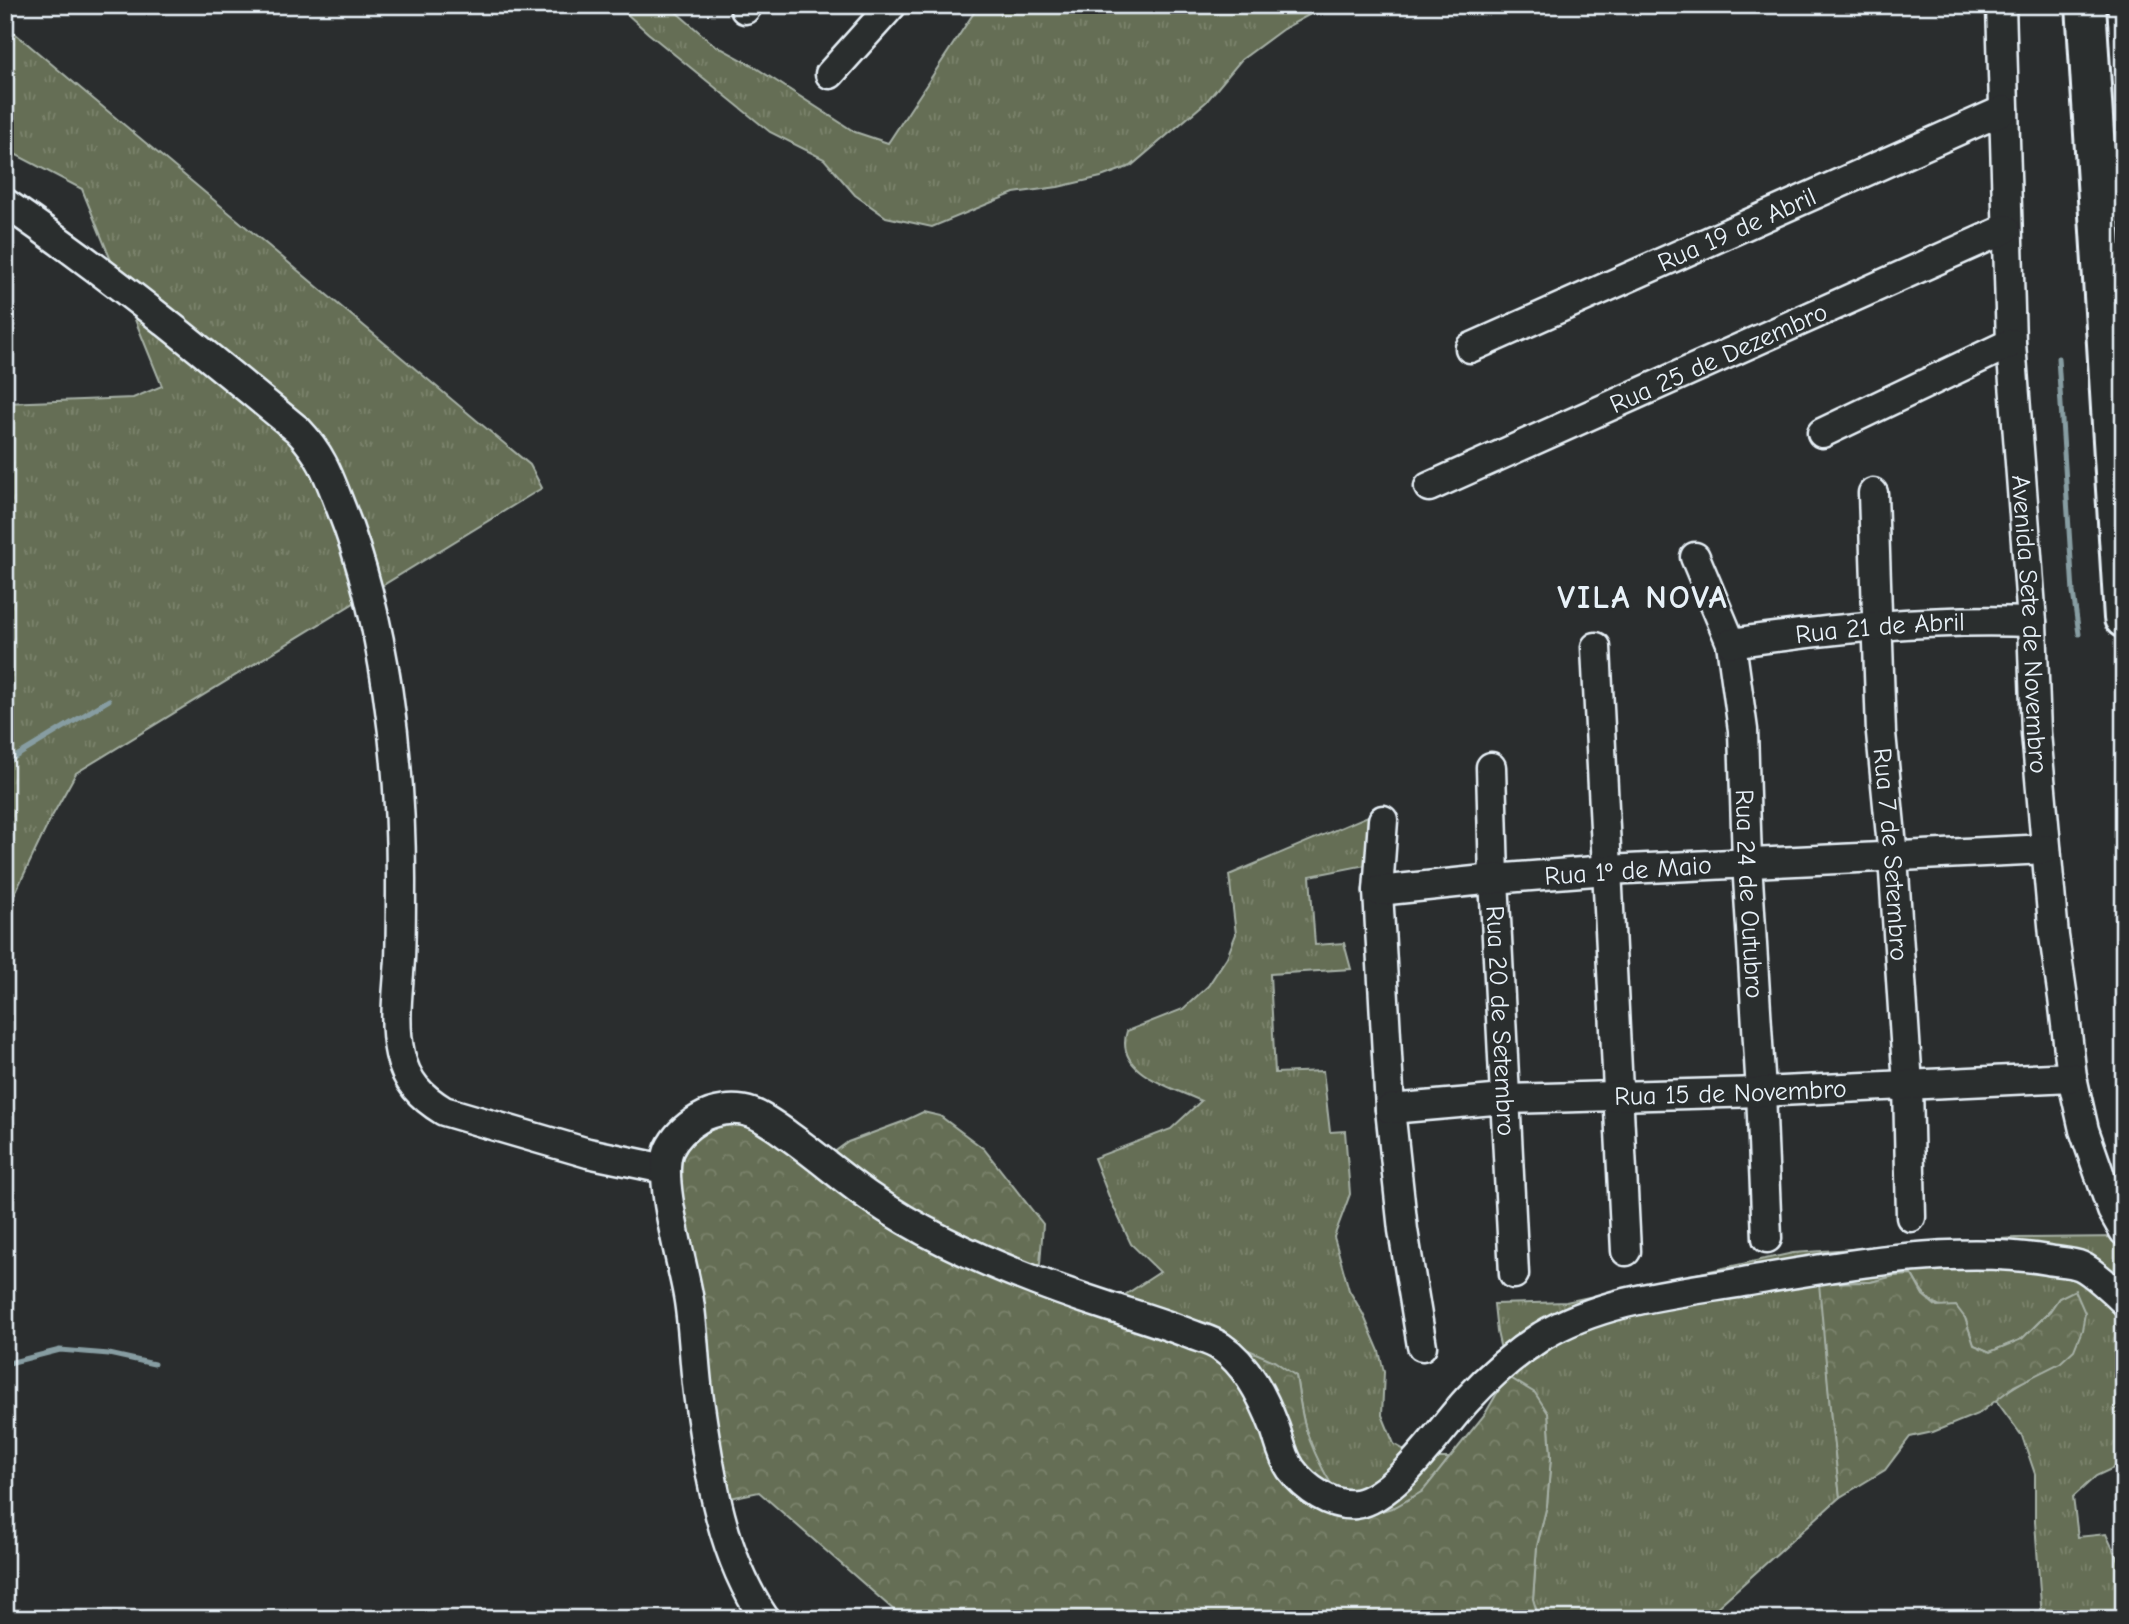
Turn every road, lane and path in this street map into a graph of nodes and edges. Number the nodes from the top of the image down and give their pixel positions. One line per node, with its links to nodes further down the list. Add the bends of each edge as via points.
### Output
1 (892, 5): 4 (street)
2 (2001, 5): 5 (street, Avenida Sete de Novembro)
3 (2087, 5): 14 (highway)
4 (830, 74)
5 (2004, 110): 7 (street, Avenida Sete de Novembro); 9 (street, Rua 19 de Abril)
6 (5, 203): 33 (street, via 160,316 298,430 324,466 368,589 392,729 401,876 395,1022 409,1080 424,1098 444,1111 588,1153)
7 (2006, 229): 8 (street, Avenida Sete de Novembro); 11 (street, Rua 25 de Dezembro)
8 (2011, 344): 10 (street); 15 (street, Avenida Sete de Novembro)
9 (1470, 348)
10 (1822, 433)
11 (1429, 487)
12 (1873, 493): 16 (street, Rua 7 de Setembro)
13 (1695, 557): 17 (street, Rua 24 de Outubro)
14 (2124, 618)
15 (2032, 622): 16 (street, Rua 21 de Abril); 21 (street, Avenida Sete de Novembro)
16 (1878, 624): 17 (street, Rua 21 de Abril); 22 (street, Rua 7 de Setembro, via 1881,733)
17 (1731, 643): 23 (street, Rua 24 de Outubro, via 1743,730)
18 (1596, 646): 24 (street)
19 (1491, 766): 25 (street, Rua 20 de Setembro)
20 (1383, 820): 26 (street)
21 (2046, 849): 22 (street, Rua 1º de Maio); 27 (street, Avenida Sete de Novembro)
22 (1893, 857): 23 (street, Rua 1º de Maio); 28 (street, Rua 7 de Setembro)
23 (1747, 862): 24 (street, Rua 1º de Maio); 29 (street, Rua 24 de Outubro)
24 (1607, 870): 25 (street, Rua 1º de Maio); 30 (street)
25 (1494, 879): 26 (street, Rua 1º de Maio); 31 (street, Rua 20 de Setembro)
26 (1378, 891): 32 (street)
27 (2072, 1077): 28 (street, Rua 15 de Novembro); 35 (street, Avenida Sete de Novembro, via 2084,1130)
28 (1908, 1085): 29 (street, Rua 15 de Novembro); 34 (street, Rua 7 de Setembro)
29 (1761, 1092): 30 (street, Rua 15 de Novembro); 36 (street, Rua 24 de Outubro)
30 (1619, 1097): 31 (street, Rua 15 de Novembro); 37 (street)
31 (1504, 1099): 32 (street, Rua 15 de Novembro); 38 (street, Rua 20 de Setembro)
32 (1390, 1109): 40 (street)
33 (665, 1168): 39 (street, via 670,1147 704,1115 750,1112 870,1197 937,1237 1001,1268 1220,1346 1248,1374 1269,1413 1283,1454 1303,1483 1337,1502 1357,1504 1394,1484 1462,1405 1517,1354 1580,1317 1625,1304 1834,1266 1952,1255 2024,1256 2081,1266); 41 (street, via 689,1299 709,1462 732,1558)
34 (1912, 1217)
35 (2124, 1231)
36 (1767, 1238)
37 (1626, 1251)
38 (1514, 1273)
39 (2124, 1300)
40 (1422, 1346)
41 (765, 1619)

